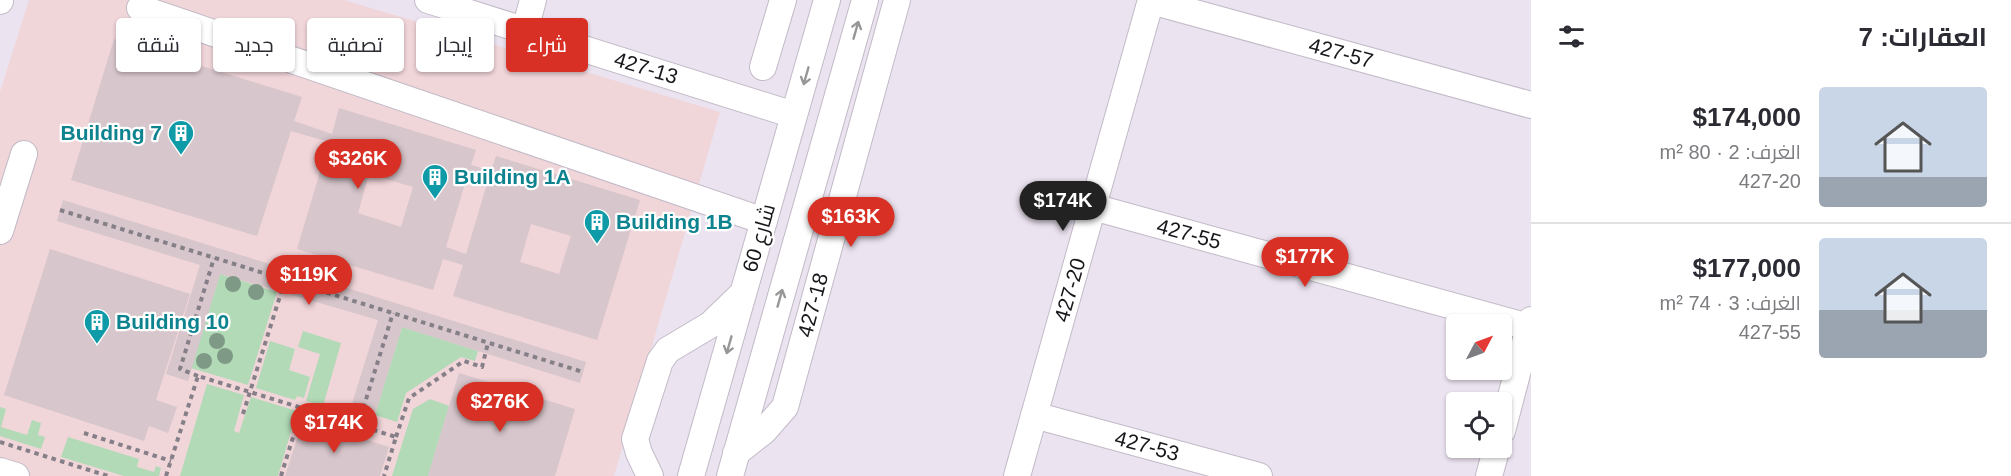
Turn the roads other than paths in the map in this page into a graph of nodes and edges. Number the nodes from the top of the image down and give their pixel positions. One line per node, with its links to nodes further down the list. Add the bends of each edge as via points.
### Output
1 (428, 0): 11 (street, 427-13)
2 (533, 0): 10 (street)
3 (783, 0): 14 (street)
4 (807, 0): 12 (street)
5 (827, 0): 12 (street, شارع 60)
6 (865, 0): 26 (street, شارع 60, one-way to 6)
7 (897, 0): 26 (street, 427-18, via 784,407)
8 (1151, 0): 15 (street, 427-57); 18 (street, 427-20)
9 (140, 8): 19 (street)
10 (528, 18)
11 (506, 24)
12 (819, 31): 16 (street, شارع 60, one-way to 16)
13 (588, 50): 16 (street, 427-13)
14 (763, 67)
15 (1531, 105)
16 (794, 115): 19 (street, شارع 60)
17 (24, 154): 20 (street)
18 (1093, 207): 22 (street, 427-55); 24 (street, 427-20)
19 (765, 220): 21 (street, شارع 60)
20 (0, 231)
21 (744, 292): 29 (street, via 710,325 668,350 660,361 635,439); 30 (street, شارع 60, one-way to 30)
22 (1530, 323): 23 (street)
23 (1512, 392)
24 (1034, 416): 31 (street, 427-20); 32 (street, 427-53)
25 (1494, 458): 33 (street)
26 (733, 465)
27 (0, 471): 28 (street)
28 (16, 476)
29 (650, 476)
30 (691, 476)
31 (1017, 476)
32 (1259, 476)
33 (1490, 476)

